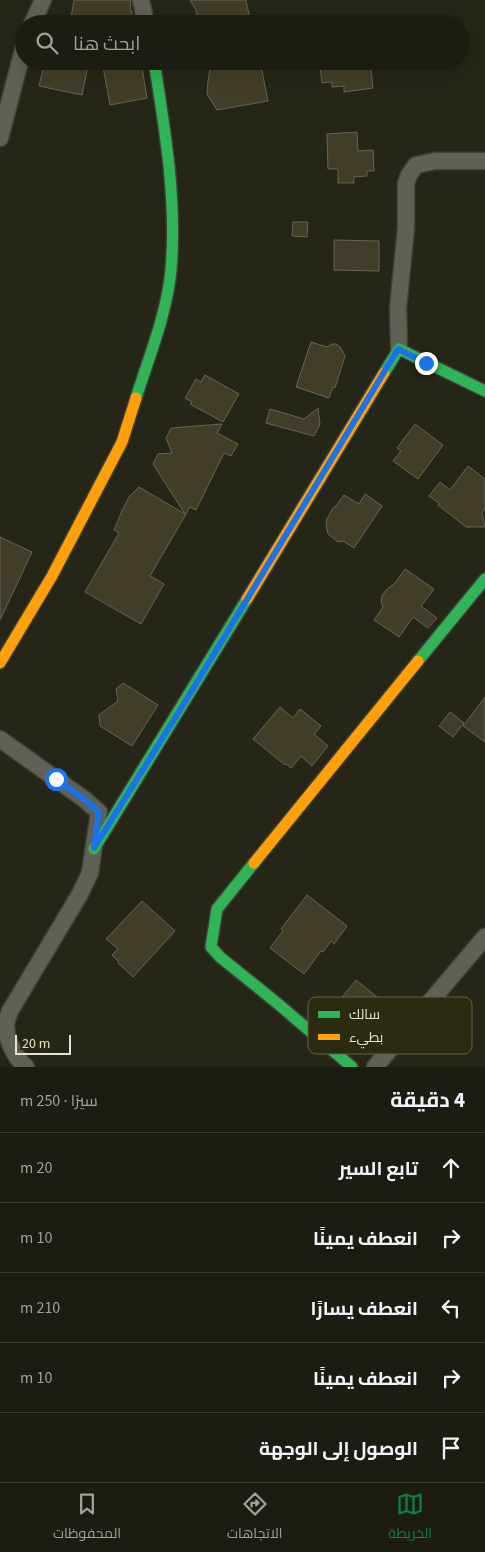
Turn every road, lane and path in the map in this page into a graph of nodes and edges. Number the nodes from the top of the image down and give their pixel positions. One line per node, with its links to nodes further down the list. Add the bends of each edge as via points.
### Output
1 (43, 0): 3 (street)
2 (141, 0): 4 (street)
3 (36, 15)
4 (144, 15)
5 (18, 70): 7 (street)
6 (155, 70): 12 (street, via 166,138 173,220 171,271 163,313 122,442 52,576)
7 (0, 138)
8 (485, 161): 9 (street, via 434,160 416,165 409,175 398,308)
9 (398, 349): 10 (street); 14 (street)
10 (485, 392)
11 (485, 579): 17 (street, via 217,909 211,947)
12 (0, 663)
13 (0, 739): 14 (street, via 99,812)
14 (94, 848): 20 (street, via 90,873 80,894 10,1011 6,1025 10,1045)
15 (485, 938): 16 (street)
16 (435, 997)
17 (308, 1029)
18 (337, 1054): 21 (street)
19 (386, 1054): 22 (street)
20 (26, 1067)
21 (352, 1067)
22 (375, 1067)

